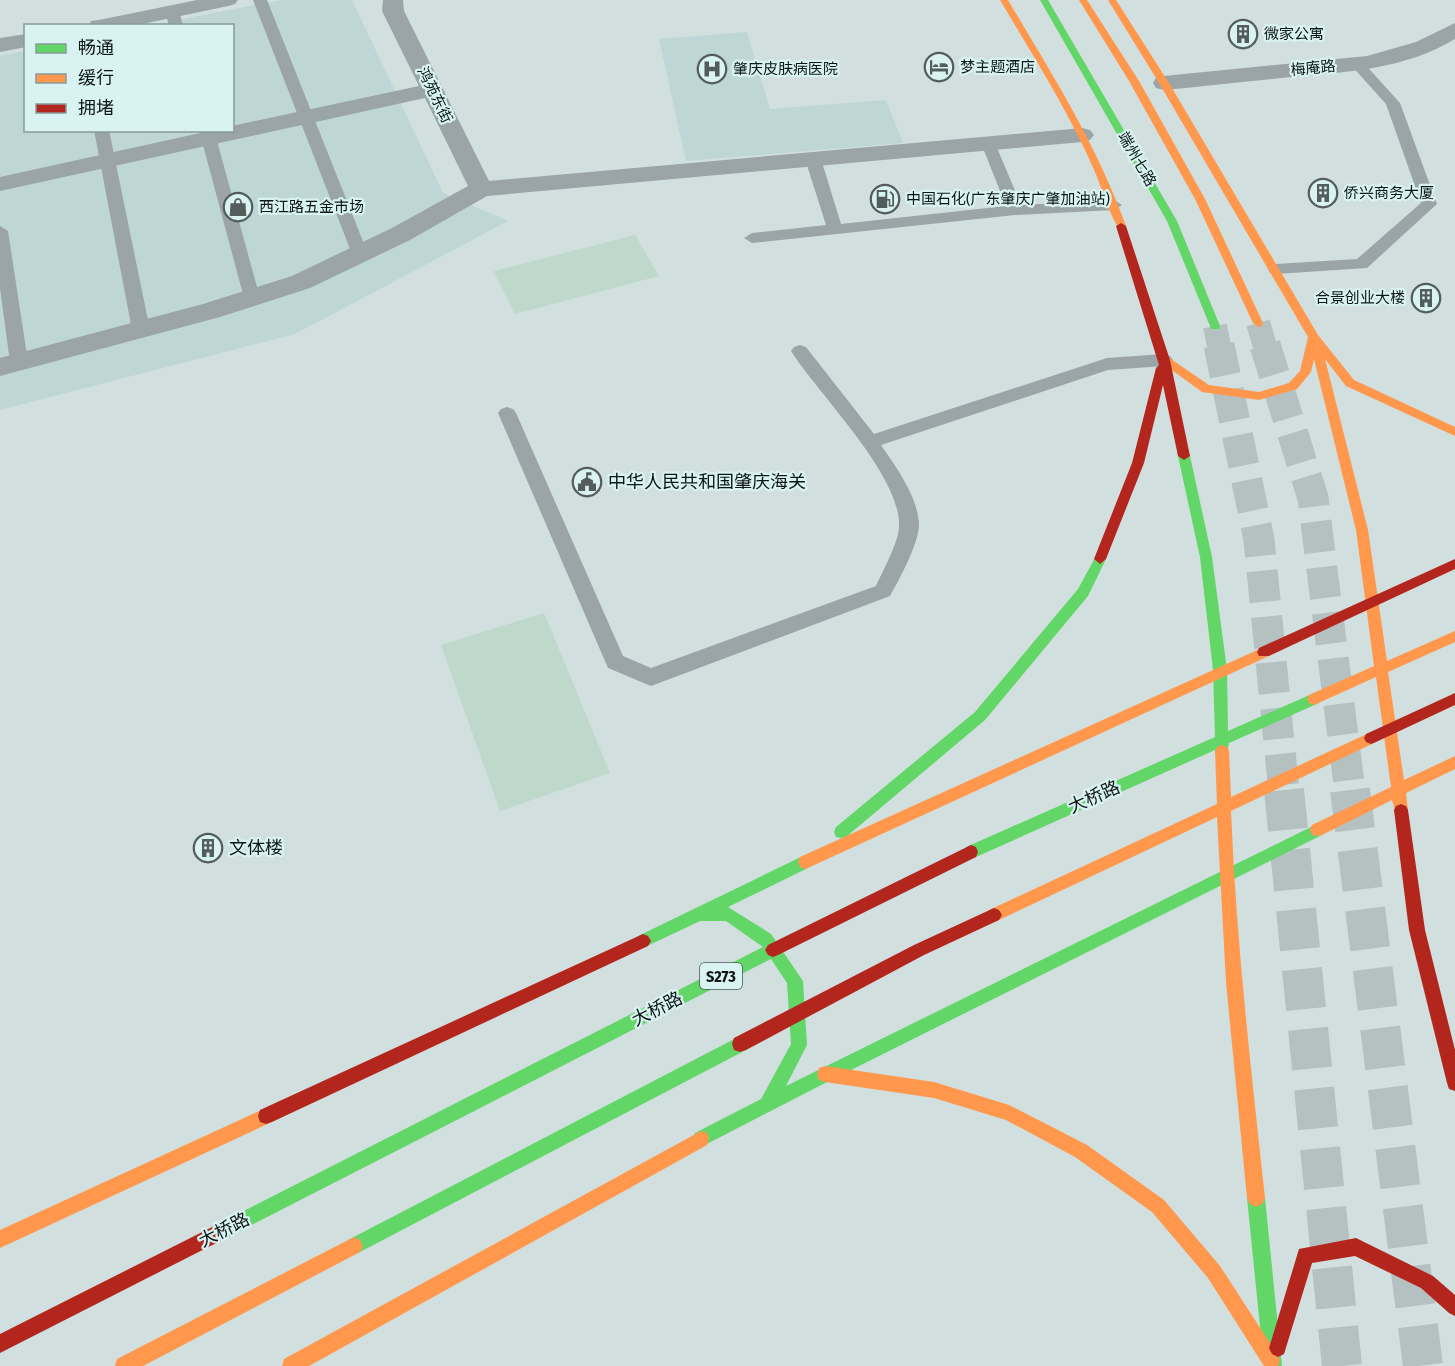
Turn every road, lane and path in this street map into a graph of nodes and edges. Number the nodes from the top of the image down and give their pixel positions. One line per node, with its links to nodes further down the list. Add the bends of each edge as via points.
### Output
1 (228, 0): 8 (street)
2 (260, 0): 16 (lane)
3 (393, 0): 15 (street, 鸿苑东街, via 393,11)
4 (1004, 0): 21 (main road)
5 (1044, 0): 36 (main road, 端州七路, via 1172,220)
6 (1083, 0): 35 (main road, 端州七路, via 1200,199)
7 (1112, 0): 14 (main road)
8 (174, 18): 9 (street)
9 (118, 24)
10 (1455, 29): 13 (street, 梅庵路, via 1399,56)
11 (24, 40): 12 (street)
12 (0, 45)
13 (1357, 64): 14 (street, 梅庵路); 33 (lane, via 1393,102 1429,204 1361,264)
14 (1164, 83): 33 (main road)
15 (432, 90): 16 (street); 26 (street, 鸿苑东街)
16 (306, 117): 17 (street); 32 (lane)
17 (234, 130)
18 (101, 132): 24 (lane)
19 (224, 132): 20 (street)
20 (207, 135): 24 (street); 34 (lane)
21 (1082, 135): 22 (street); 27 (main road)
22 (988, 143): 23 (street); 28 (lane)
23 (813, 159): 26 (street); 29 (lane)
24 (107, 161): 25 (street); 37 (lane)
25 (0, 184)
26 (481, 189): 32 (street)
27 (1114, 206): 28 (lane); 40 (main road)
28 (1015, 210): 29 (lane)
29 (835, 229): 31 (lane)
30 (0, 231): 41 (lane)
31 (752, 238)
32 (360, 254): 34 (street, via 301,282)
33 (1276, 269): 38 (main road)
34 (252, 298): 37 (street)
35 (1258, 323)
36 (1215, 326)
37 (141, 330): 41 (street)
38 (1314, 336): 40 (main road, via 1305,372 1293,386 1259,396 1206,389); 43 (main road, via 1350,383); 46 (main road, via 1362,530)
39 (800, 351): 44 (lane)
40 (1164, 360): 44 (lane, via 1107,364); 48 (main road, via 1206,557); 52 (main road, via 1138,463 1108,543 1083,592 980,716)
41 (9, 365)
42 (507, 413): 44 (lane, via 615,662 651,677 884,591 909,526 902,494)
43 (1455, 432)
44 (870, 442)
45 (1455, 564): 46 (main road)
46 (1373, 600): 48 (main road); 51 (main road)
47 (1455, 636): 60 (main road, 大桥路 / S273, via 885,893)
48 (1221, 670): 52 (main road); 53 (main road)
49 (1455, 699): 62 (main road, via 919,950)
50 (1455, 762): 51 (main road)
51 (1396, 790): 53 (main road); 56 (main road, via 1417,930)
52 (805, 862): 54 (main road)
53 (1226, 876): 55 (main road); 61 (main road)
54 (701, 914): 57 (main road, via 728,914 766,939 795,981 799,1045); 58 (main road)
55 (825, 1074): 57 (main road); 61 (main road, via 934,1090 1010,1113 1081,1151 1158,1206 1214,1272)
56 (1455, 1083)
57 (768, 1102): 63 (main road)
58 (0, 1239)
59 (1455, 1307): 61 (main road, via 1427,1282 1356,1247 1305,1255)
60 (0, 1344)
61 (1273, 1365)
62 (124, 1366)
63 (291, 1366)

